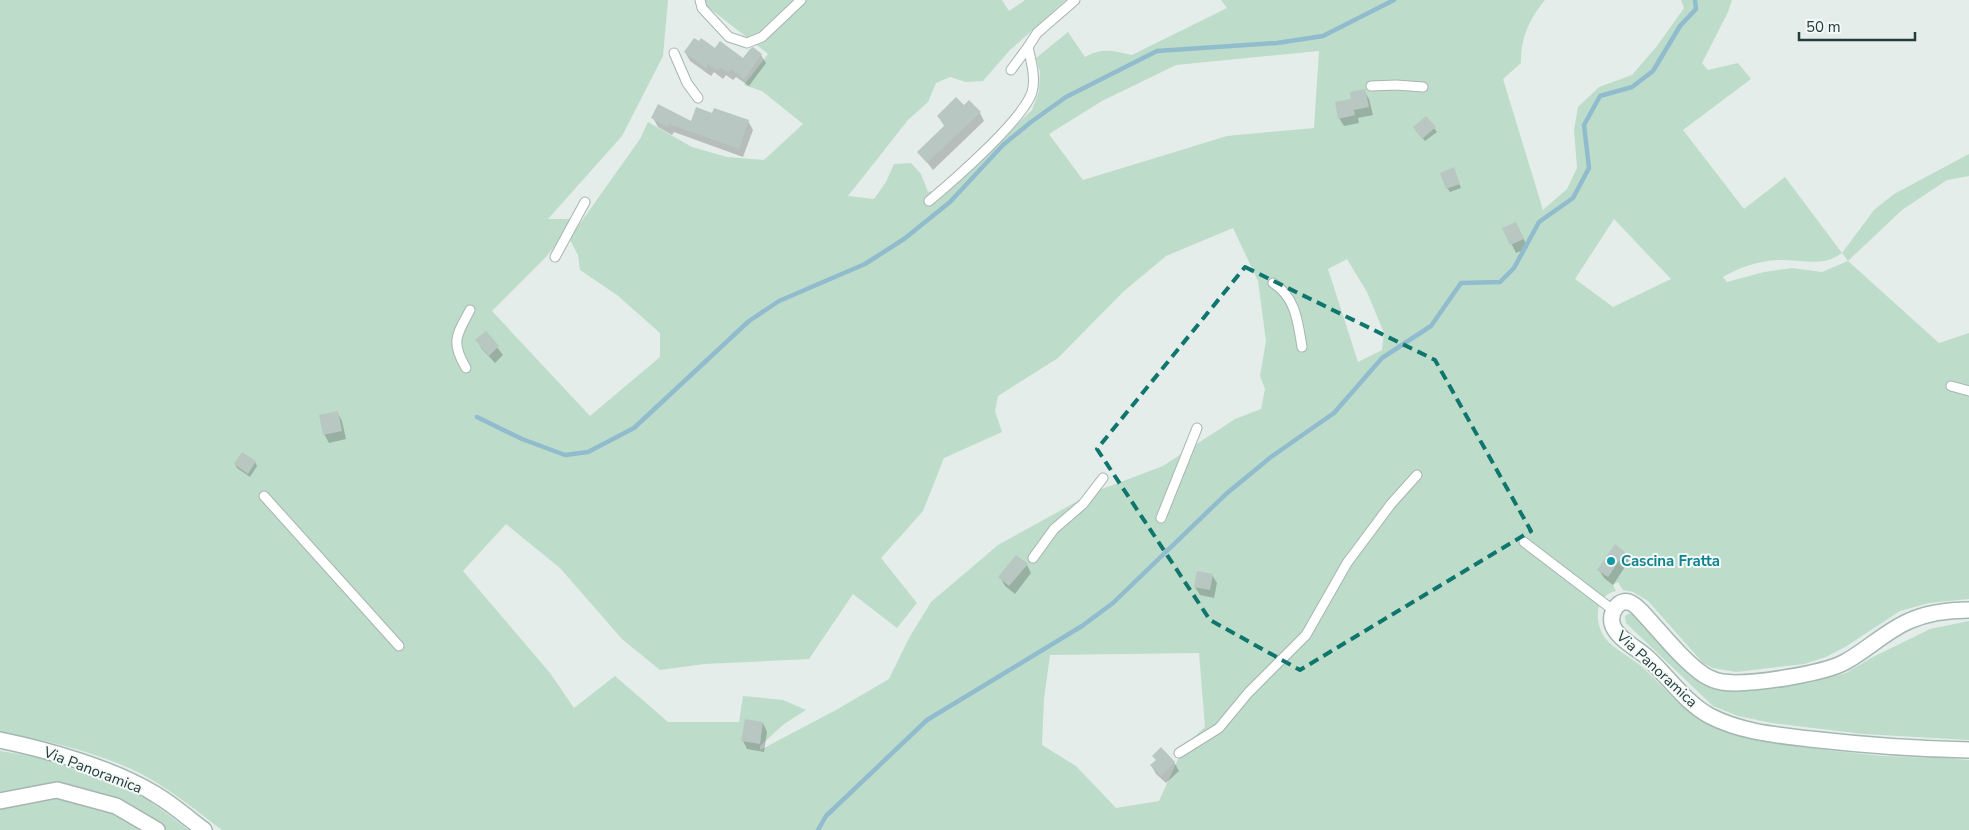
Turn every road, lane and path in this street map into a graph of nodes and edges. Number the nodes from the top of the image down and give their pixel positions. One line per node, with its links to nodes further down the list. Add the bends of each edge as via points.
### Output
1 (700, 0): 2 (lane, via 702,8 730,37 747,43 762,38)
2 (801, 0)
3 (1075, 0): 4 (lane, via 1037,33)
4 (1028, 46): 6 (lane); 10 (lane, via 1032,92 1018,115)
5 (674, 53): 9 (lane, via 687,83)
6 (1011, 70)
7 (1371, 86): 8 (lane)
8 (1423, 87)
9 (698, 98)
10 (929, 201)
11 (585, 202): 12 (lane)
12 (555, 257)
13 (1273, 283): 15 (lane, via 1283,289 1296,314)
14 (470, 310): 16 (lane, via 456,340 457,353)
15 (1302, 347)
16 (466, 368)
17 (1951, 386): 18 (lane)
18 (1969, 391)
19 (1198, 428): 23 (lane)
20 (1417, 474): 31 (lane, via 1347,563 1306,635 1248,693 1219,728)
21 (1103, 478): 25 (lane, via 1083,504 1054,530)
22 (264, 496): 28 (lane)
23 (1161, 518)
24 (1524, 542): 26 (lane)
25 (1033, 558)
26 (1613, 610): 27 (street, Via Panoramica, via 1622,603 1631,603 1694,667 1720,682 1736,683 1829,668 1909,621 1932,614); 30 (street, Via Panoramica, via 1613,628 1694,705 1710,716 1737,727 1863,745)
27 (1969, 610)
28 (399, 646)
29 (0, 740): 34 (street, Via Panoramica, via 48,751 126,779 155,794)
30 (1969, 750)
31 (1179, 753)
32 (0, 801): 33 (street, Via Panoramica, via 57,790 116,806)
33 (151, 828)
34 (204, 830)

